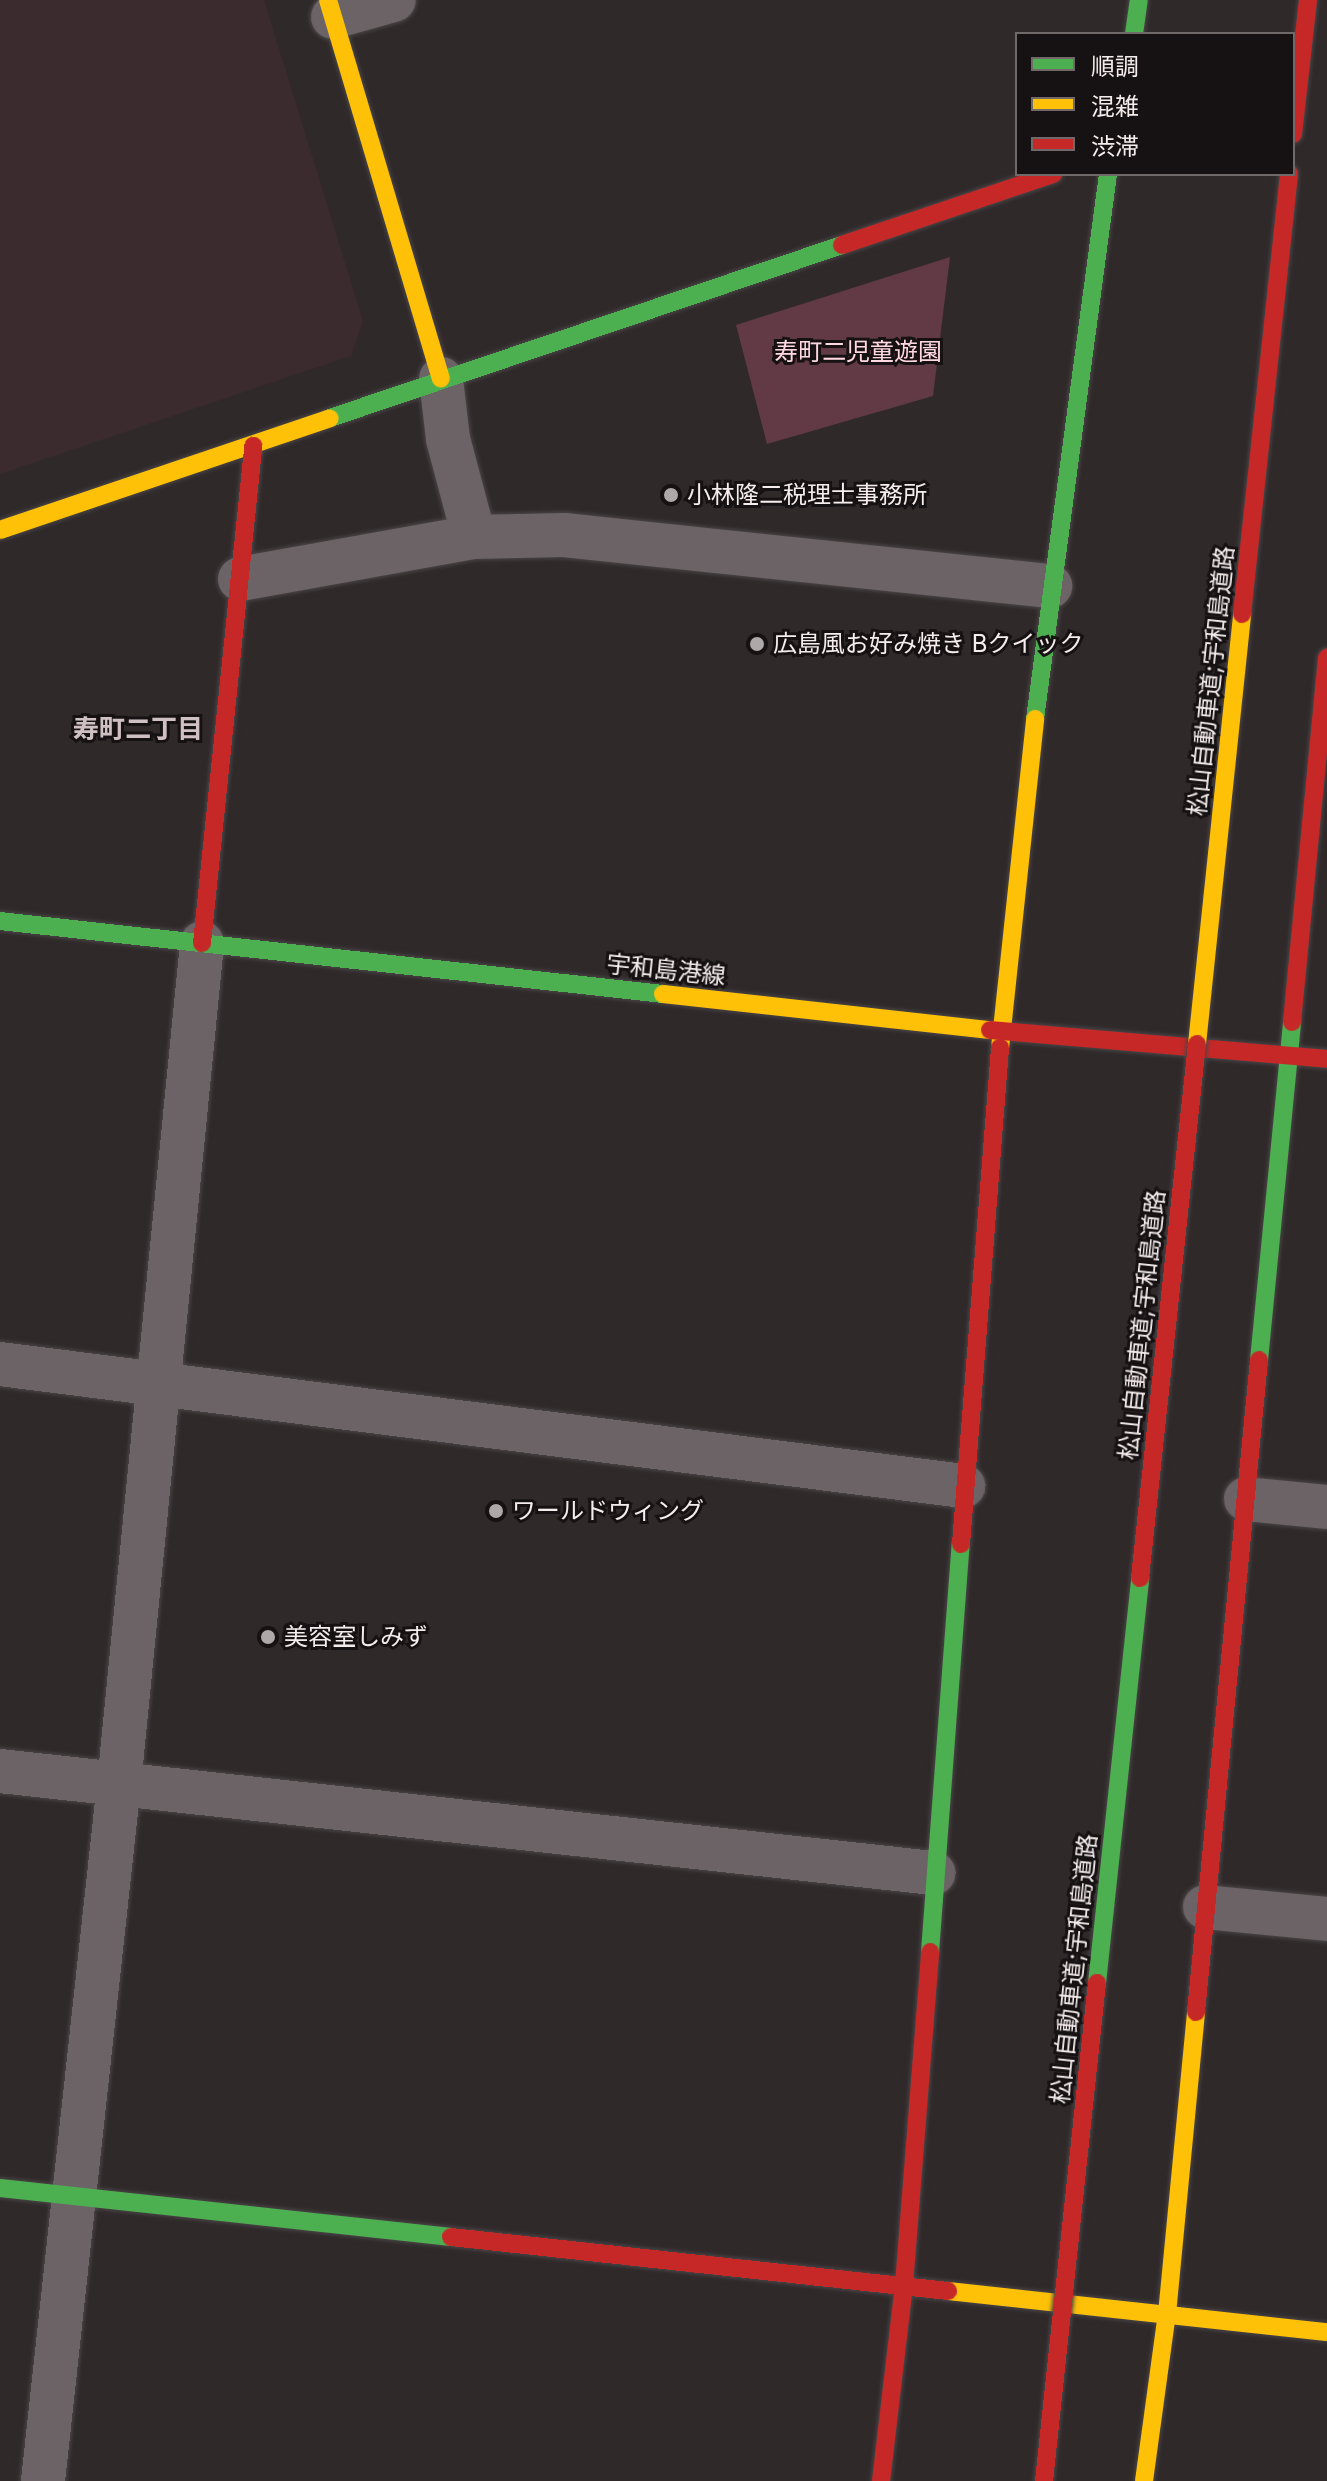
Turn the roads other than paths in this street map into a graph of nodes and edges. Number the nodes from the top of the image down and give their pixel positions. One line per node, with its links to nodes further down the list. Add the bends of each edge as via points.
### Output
1 (394, 0): 4 (street)
2 (1139, 0): 5 (main road)
3 (1308, 0): 8 (main road, bridge)
4 (331, 8): 12 (main road)
5 (1134, 32)
6 (1316, 85): 7 (main road)
7 (1295, 91)
8 (1295, 116)
9 (1047, 176): 12 (main road)
10 (1108, 176): 17 (main road)
11 (1289, 176): 41 (main road, 松山自動車道;宇和島道路, bridge)
12 (441, 379): 13 (main road); 15 (street, via 448,439)
13 (253, 446): 14 (main road); 16 (main road)
14 (0, 530)
15 (474, 537): 16 (street); 17 (street, via 564,535)
16 (240, 579): 20 (main road)
17 (1050, 586): 21 (main road)
18 (1327, 658): 22 (main road)
19 (0, 921): 20 (main road, 宇和島港線)
20 (202, 943): 21 (main road, 宇和島港線); 25 (street)
21 (1001, 1031): 22 (main road, 宇和島港線); 26 (main road)
22 (1288, 1055): 23 (main road, 宇和島港線); 27 (main road)
23 (1327, 1059)
24 (0, 1364): 25 (street)
25 (159, 1381): 26 (street); 30 (street)
26 (963, 1486): 31 (main road)
27 (1246, 1499): 28 (street); 32 (main road)
28 (1327, 1507)
29 (0, 1771): 30 (street)
30 (119, 1784): 31 (street); 35 (street)
31 (933, 1873): 36 (main road)
32 (1205, 1907): 33 (street); 37 (main road)
33 (1327, 1919)
34 (0, 2188): 35 (main road)
35 (75, 2195): 36 (main road); 39 (street)
36 (904, 2285): 37 (main road); 40 (main road)
37 (1167, 2314): 38 (main road); 42 (main road)
38 (1327, 2332)
39 (43, 2481)
40 (881, 2481)
41 (1044, 2481)
42 (1144, 2481)

